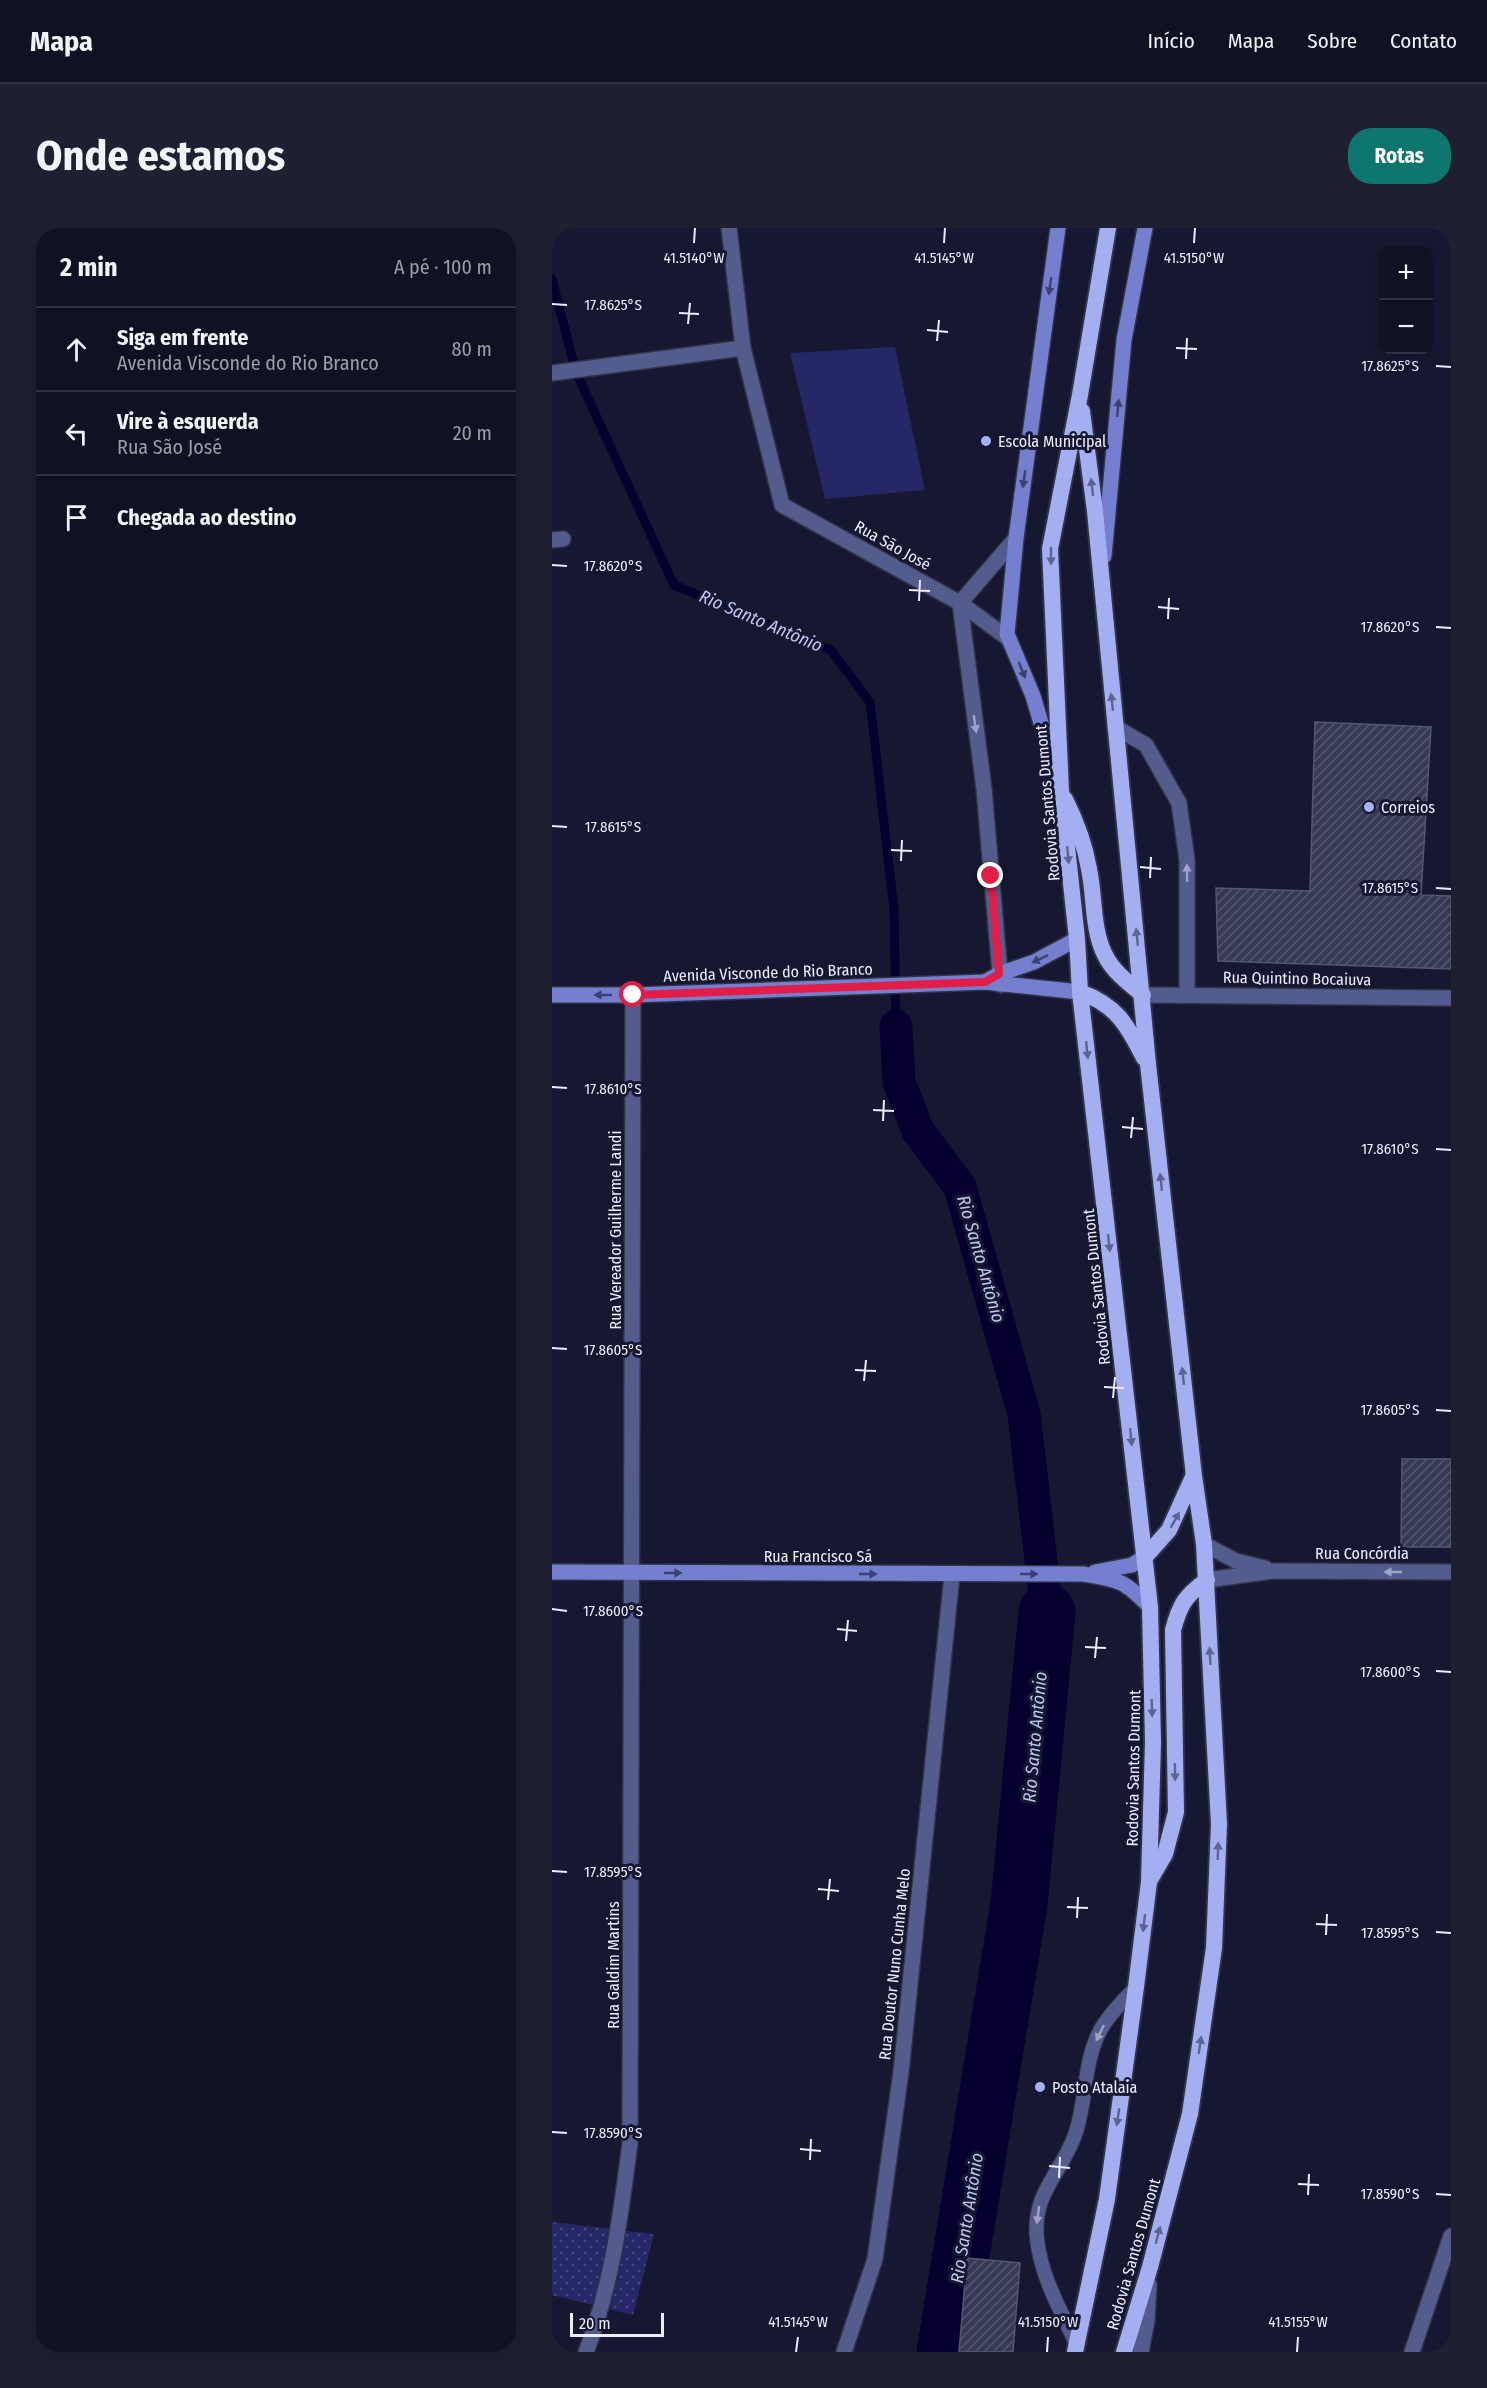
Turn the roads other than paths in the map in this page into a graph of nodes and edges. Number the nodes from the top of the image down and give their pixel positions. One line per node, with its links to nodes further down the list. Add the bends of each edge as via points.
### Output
1 (729, 228): 5 (street, Rua São José)
2 (1058, 228): 8 (main road, one-way to 8)
3 (1108, 228): 7 (highway, Rodovia Santos Dumont)
4 (1145, 228): 9 (main road, Rodovia Santos Dumont, one-way to 4, via 1124,340)
5 (743, 348): 6 (street); 10 (street, Rua São José, via 782,505)
6 (552, 374)
7 (1080, 395): 9 (highway, Rodovia Santos Dumont, one-way to 7); 13 (highway, Rodovia Santos Dumont, one-way to 13, via 1050,549)
8 (1016, 538): 10 (street); 11 (main road)
9 (1101, 591): 12 (highway, Rodovia Santos Dumont, one-way to 9)
10 (960, 603): 11 (street, Rua São José); 15 (street, one-way to 15, via 984,789)
11 (1009, 639): 13 (main road, one-way to 13, via 1033,696)
12 (1115, 727): 19 (highway, Rodovia Santos Dumont, one-way to 12); 20 (street, one-way to 12, via 1187,860 1179,803 1146,745)
13 (1061, 791): 14 (highway, Rodovia Santos Dumont, one-way to 14); 19 (highway, via 1077,822 1105,956)
14 (1077, 939): 15 (main road, one-way to 15); 16 (highway, Rodovia Santos Dumont)
15 (1000, 979): 16 (main road, Avenida Visconde do Rio Branco); 18 (main road, Avenida Visconde do Rio Branco, via 939,985)
16 (1080, 992): 22 (highway, via 1114,1009); 25 (highway, Rodovia Santos Dumont, one-way to 25)
17 (552, 995): 18 (main road, Avenida Visconde do Rio Branco, one-way to 17)
18 (633, 995): 28 (street, Rua Vereador Guilherme Landi)
19 (1143, 995): 20 (street, Rua Quintino Bocaiuva); 22 (highway, Rodovia Santos Dumont)
20 (1187, 995): 21 (street, Rua Quintino Bocaiuva)
21 (1451, 998)
22 (1148, 1064): 23 (highway, Rodovia Santos Dumont, one-way to 22)
23 (1194, 1476): 24 (highway, Rodovia Santos Dumont); 25 (highway, one-way to 23, via 1169,1530)
24 (1204, 1544): 26 (street, Rua Concórdia, via 1236,1561); 32 (highway, Rodovia Santos Dumont)
25 (1145, 1557): 30 (main road, Rua Francisco Sá, via 1132,1565); 33 (highway, Rodovia Santos Dumont)
26 (1273, 1571): 29 (street, Rua Concórdia, one-way to 26); 32 (street, Rua Concórdia)
27 (552, 1572): 28 (main road, Rua Francisco Sá)
28 (633, 1572): 31 (main road, Rua Francisco Sá, one-way to 31); 39 (street, Rua Galdim Martins, via 630,2143 618,2235)
29 (1451, 1572)
30 (1083, 1574): 31 (main road, Rua Francisco Sá, one-way to 30); 33 (main road, Rua Francisco Sá, via 1129,1585)
31 (952, 1575): 40 (street, Rua Doutor Nuno Cunha Melo, via 902,2060 875,2259)
32 (1207, 1580): 34 (highway, one-way to 34, via 1186,1595 1173,1630 1176,1812 1165,1854); 37 (highway, Rodovia Santos Dumont, one-way to 32, via 1190,2114 1214,1948 1219,1824)
33 (1150, 1607): 34 (highway, Rodovia Santos Dumont, one-way to 34, via 1153,1742)
34 (1149, 1882): 35 (highway, Rodovia Santos Dumont, one-way to 35)
35 (1136, 1987): 38 (highway, Rodovia Santos Dumont, one-way to 38, via 1107,2199); 38 (lane, one-way to 38, via 1100,2031 1092,2051 1075,2134 1044,2189 1037,2213 1041,2267)
36 (1451, 2236): 43 (street)
37 (1150, 2267): 41 (highway, Rodovia Santos Dumont); 42 (street)
38 (1076, 2349)
39 (586, 2352)
40 (844, 2352)
41 (1124, 2352)
42 (1141, 2352)
43 (1412, 2352)

